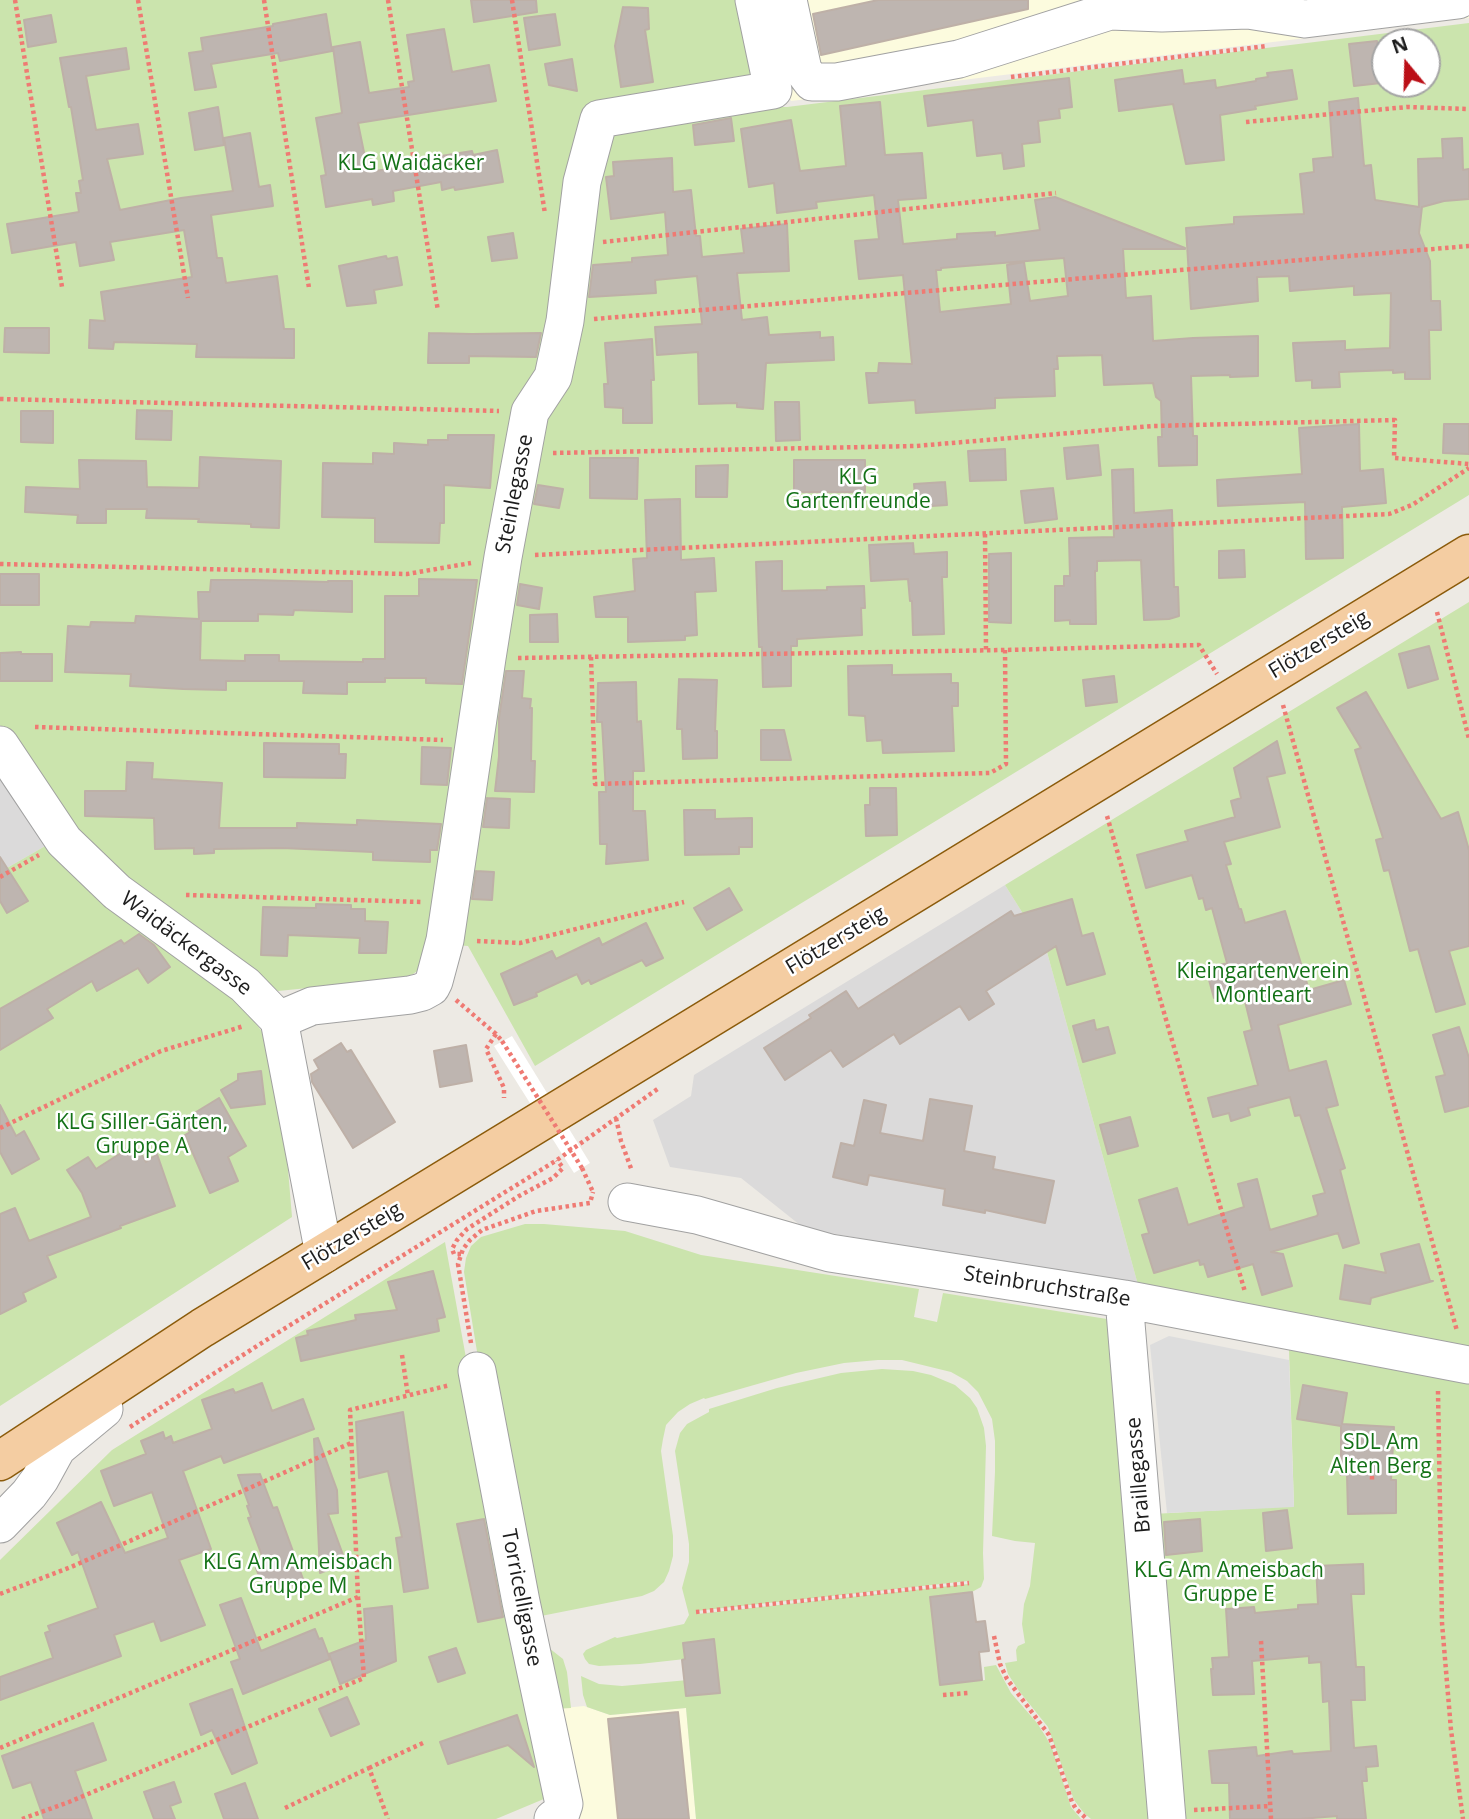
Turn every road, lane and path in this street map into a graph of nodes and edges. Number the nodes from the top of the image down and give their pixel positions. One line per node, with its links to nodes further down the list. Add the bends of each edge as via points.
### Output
1 (15, 0): 17 (path)
2 (138, 0): 19 (path)
3 (264, 0): 18 (path)
4 (388, 0): 20 (path)
5 (512, 0): 15 (path)
6 (754, 0): 15 (street, Steinlegasse, via 773,90 599,118 582,182)
7 (788, 0): 9 (street, via 803,70 812,82 837,82 959,59)
8 (1458, 0): 9 (street, via 1305,19 1248,10 1162,13)
9 (1103, 5)
10 (1267, 46): 11 (path)
11 (1009, 78)
12 (1469, 109): 13 (path, via 1407,107)
13 (1246, 122)
14 (1056, 193): 15 (path)
15 (561, 235): 21 (street, Steinlegasse)
16 (1469, 246): 21 (path)
17 (62, 287)
18 (310, 288)
19 (188, 298)
20 (438, 311)
21 (565, 321): 23 (street, Steinlegasse, via 553,377)
22 (0, 399): 23 (path)
23 (530, 412): 28 (street, Steinlegasse)
24 (548, 453): 25 (path, via 916,446 1153,426 1395,420 1394,458)
25 (1469, 466): 26 (path, via 1412,505 1389,514)
26 (985, 534): 28 (path); 31 (path)
27 (1469, 554): 59 (main road, Flötzersteig)
28 (503, 557): 29 (path, via 407,574); 34 (street, Steinlegasse)
29 (0, 564)
30 (1437, 612): 38 (path)
31 (986, 650): 32 (path); 33 (path)
32 (1005, 650): 33 (path, via 1006,764 990,773 595,784); 35 (path, via 1199,645)
33 (591, 657): 34 (path)
34 (486, 658): 39 (street, Steinlegasse)
35 (1209, 662)
36 (1283, 705): 64 (path)
37 (35, 727): 39 (path)
38 (1469, 739)
39 (474, 741): 46 (street, Steinlegasse)
40 (0, 746): 42 (street, Waidäckergasse)
41 (1107, 816): 61 (path)
42 (64, 841): 43 (path); 49 (street, Waidäckergasse, via 117,891 245,985)
43 (0, 877)
44 (186, 895): 46 (path)
45 (684, 902): 47 (path, via 520,943)
46 (451, 903): 47 (street, Steinlegasse)
47 (445, 940): 48 (street, Steinlegasse)
48 (434, 981): 49 (street, via 422,992 312,1006); 50 (path)
49 (279, 1020): 54 (path, via 238,1027 161,1051); 59 (street)
50 (496, 1034): 52 (path, via 486,1049); 56 (path, bridge)
51 (664, 1081): 53 (path)
52 (504, 1098)
53 (616, 1118): 55 (path); 57 (path, via 621,1141)
54 (0, 1128)
55 (557, 1160): 58 (path, via 563,1168 553,1178 467,1229 452,1249 454,1254); 67 (path)
56 (582, 1168)
57 (618, 1191): 58 (path, via 590,1203 536,1211 482,1230); 60 (street, Steinbruchstraße, via 830,1254)
58 (462, 1253): 65 (path, via 458,1264)
59 (324, 1254): 62 (main road, Flötzersteig)
60 (1124, 1299): 61 (street, Steinbruchstraße); 84 (street, Braillegasse)
61 (1254, 1324): 64 (street, Steinbruchstraße)
62 (202, 1328): 69 (main road, Flötzersteig); 70 (street, Flötzersteig, via 57,1448 29,1494)
63 (402, 1355): 66 (path)
64 (1458, 1363): 90 (path, via 1442,1623)
65 (477, 1375): 66 (path); 87 (street, Torricelligasse, via 564,1804)
66 (408, 1396): 68 (path, via 350,1410)
67 (126, 1430)
68 (351, 1443): 72 (path); 73 (path)
69 (0, 1461)
70 (0, 1524)
71 (969, 1583): 74 (path)
72 (0, 1594)
73 (358, 1597): 80 (path); 85 (path, via 364,1678)
74 (696, 1612)
75 (994, 1636): 88 (path, via 1007,1679 1049,1735 1072,1802)
76 (1261, 1641): 82 (path)
77 (968, 1693): 78 (path)
78 (943, 1695)
79 (425, 1742): 81 (path)
80 (0, 1748)
81 (369, 1768): 83 (path); 86 (path)
82 (1270, 1806): 84 (path); 89 (path)
83 (285, 1808)
84 (1167, 1814)
85 (22, 1819)
86 (388, 1819)
87 (553, 1819)
88 (1087, 1819)
89 (1271, 1819)
90 (1464, 1819)

